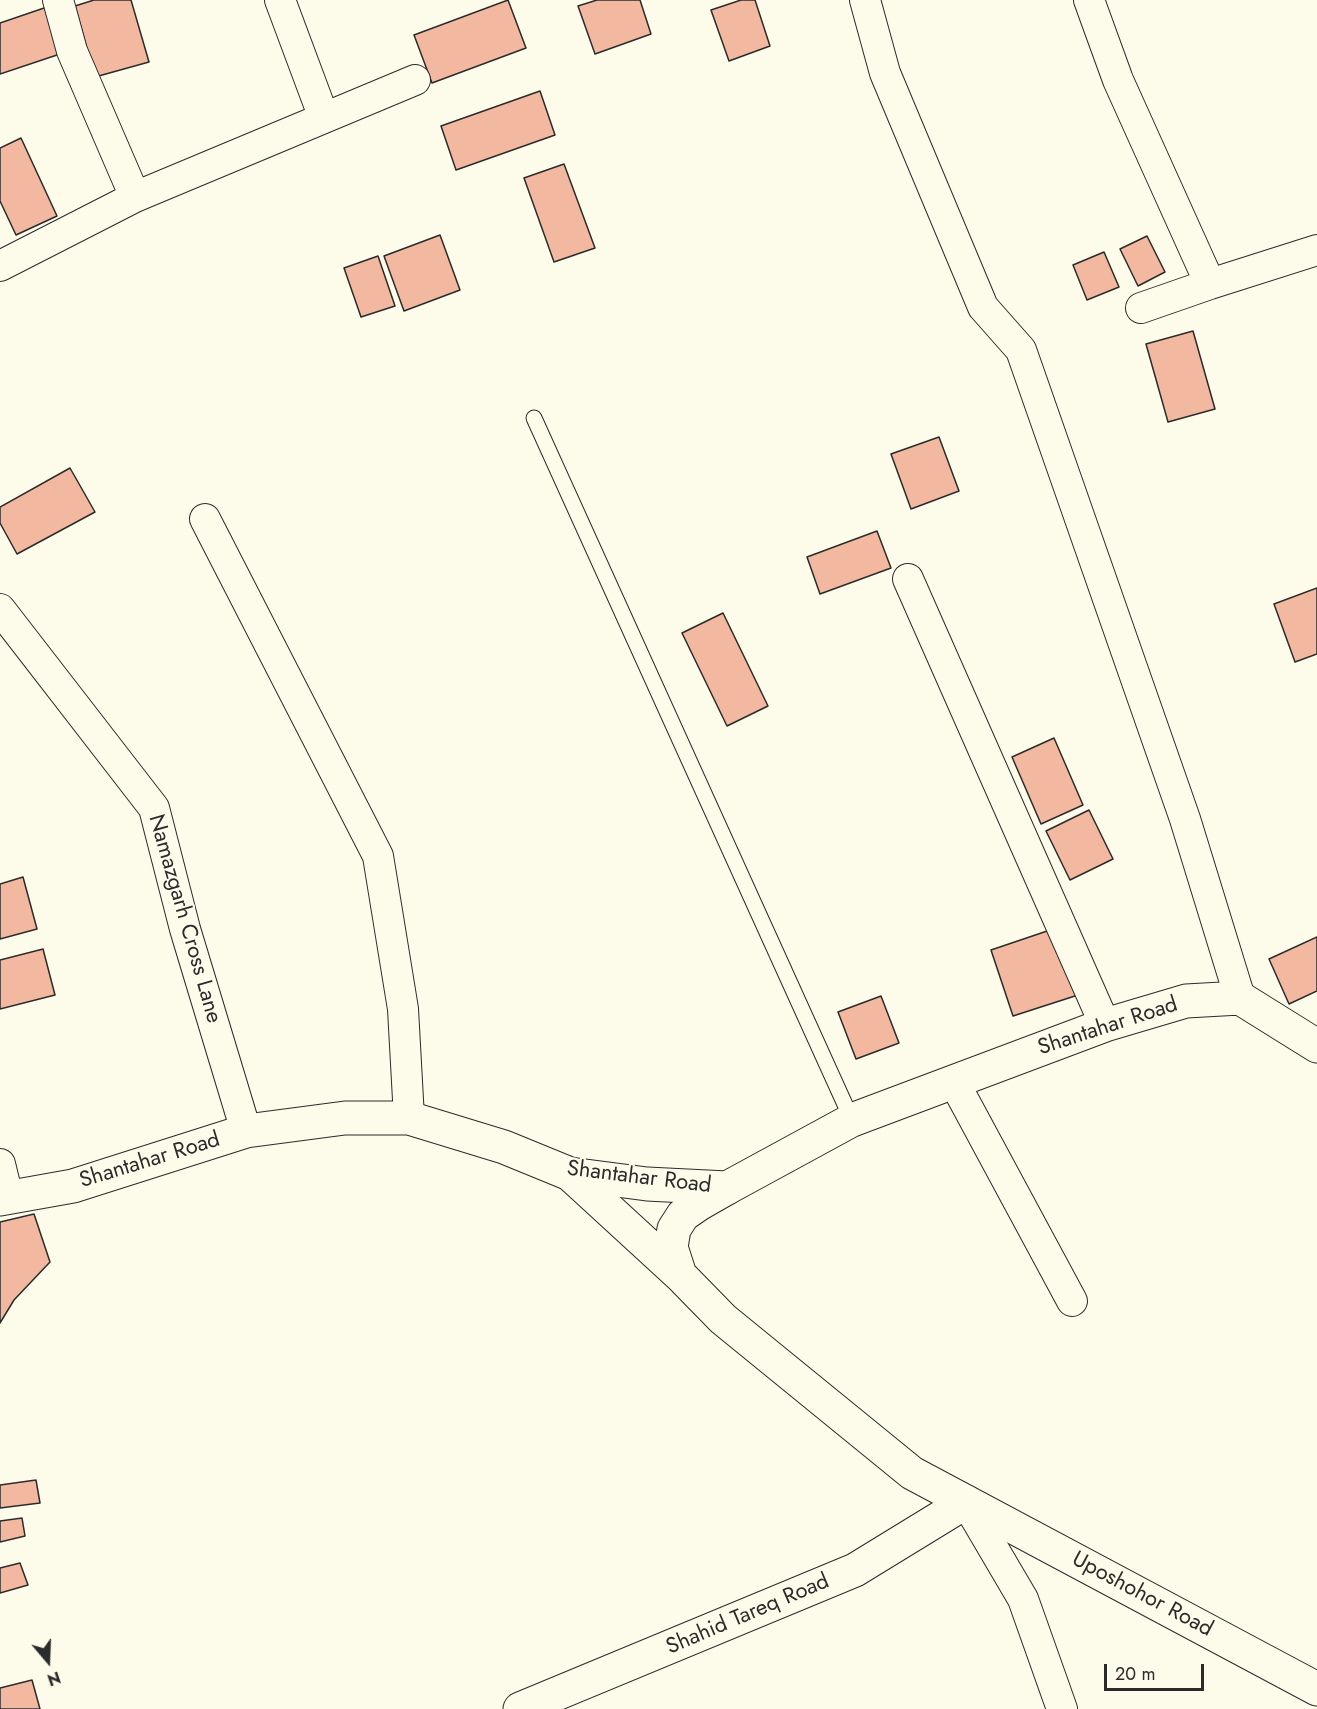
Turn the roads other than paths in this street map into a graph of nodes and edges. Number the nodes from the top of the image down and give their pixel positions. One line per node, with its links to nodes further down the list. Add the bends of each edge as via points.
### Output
1 (58, 0): 7 (street, via 72,51)
2 (280, 0): 6 (street)
3 (865, 0): 16 (street, via 885,73 984,308 1021,350 1185,819)
4 (1089, 0): 10 (street, via 1118,80)
5 (415, 80): 6 (street)
6 (324, 118): 7 (street)
7 (135, 197): 9 (street)
8 (1317, 250): 10 (street)
9 (0, 266)
10 (1210, 284): 11 (street)
11 (1141, 308)
12 (534, 418): 21 (lane)
13 (205, 519): 20 (street, via 378,856 403,1009)
14 (908, 579): 17 (street)
15 (0, 609): 22 (street, Namazgarh Cross Lane, via 154,808 185,929)
16 (1239, 998): 17 (main road, Shantahar Road, via 1186,1001); 18 (main road)
17 (1105, 1025): 19 (main road, Shantahar Road)
18 (1317, 1046)
19 (954, 1082): 21 (main road, Shantahar Road); 28 (street)
20 (409, 1118): 22 (main road, Shantahar Road, via 345,1118); 24 (main road, Shantahar Road, via 504,1147)
21 (852, 1120): 25 (main road, Shantahar Road)
22 (246, 1131): 26 (main road, Shantahar Road, via 73,1186)
23 (0, 1164): 26 (street)
24 (570, 1174): 25 (main road, Shantahar Road, via 647,1184); 27 (main road, Uposhohor Road)
25 (727, 1188): 27 (main road, via 683,1215 674,1229 671,1247)
26 (4, 1198)
27 (680, 1275): 29 (main road, Uposhohor Road, via 723,1319 912,1473)
28 (1072, 1301)
29 (966, 1502): 30 (main road, Uposhohor Road); 31 (main road, Shahid Tareq Road, via 855,1570); 32 (street, via 1023,1599)
30 (1317, 1689)
31 (520, 1709)
32 (1062, 1709)

